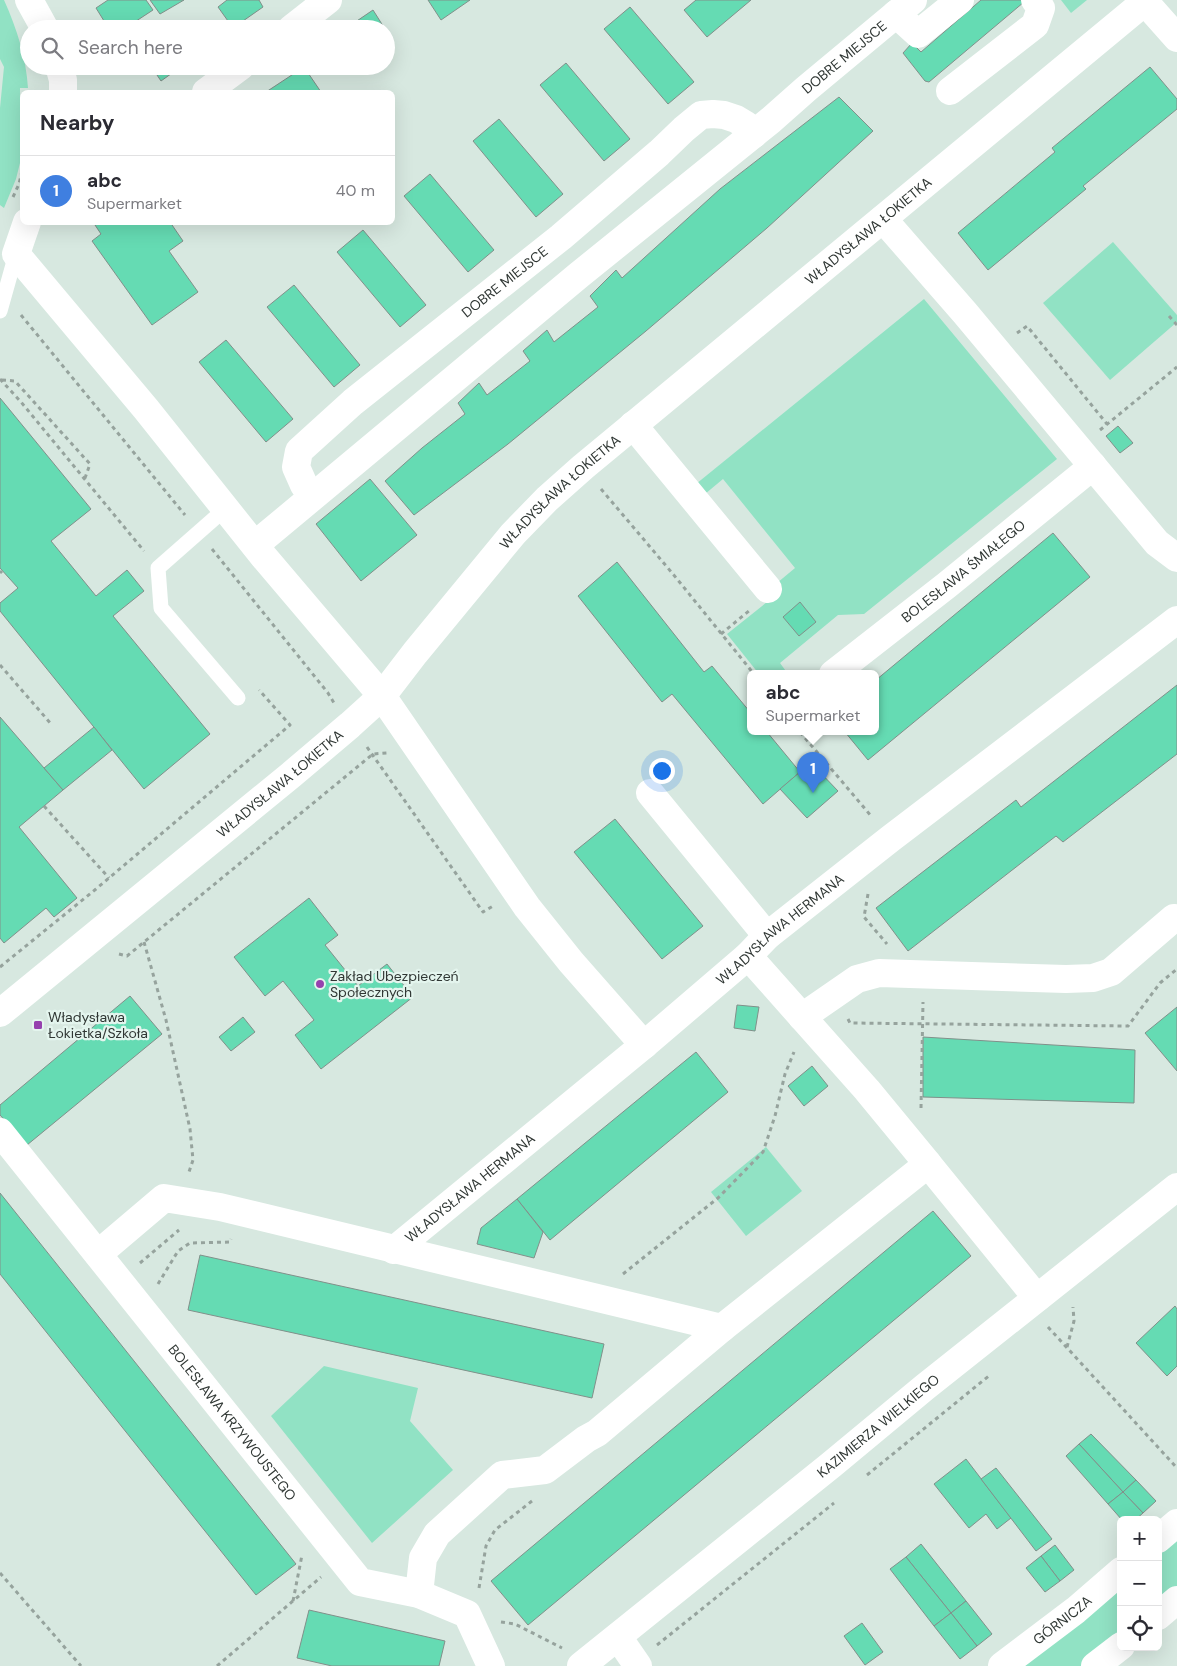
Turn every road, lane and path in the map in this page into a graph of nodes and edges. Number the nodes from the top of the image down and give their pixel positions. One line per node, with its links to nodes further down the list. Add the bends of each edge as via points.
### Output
1 (29, 0): 7 (street)
2 (328, 0): 8 (street)
3 (960, 0): 6 (street, via 918,34)
4 (1035, 0): 14 (street, via 1041,8 1035,25)
5 (1146, 1): 9 (street); 16 (street, WŁADYSŁAWA ŁOKIETKA)
6 (905, 7): 15 (street, DOBRE MIEJSCE)
7 (40, 20)
8 (302, 20)
9 (1177, 38)
10 (62, 75): 12 (street)
11 (229, 75): 13 (street)
12 (63, 90)
13 (209, 90)
14 (950, 91)
15 (754, 134): 33 (street, DOBRE MIEJSCE); 33 (street, DOBRE MIEJSCE, via 736,119 724,115 701,115 562,237 353,402 299,451 296,467)
16 (883, 219): 29 (street, WŁADYSŁAWA ŁOKIETKA); 30 (street)
17 (26, 225): 18 (street)
18 (16, 254): 19 (lane); 34 (street)
19 (0, 311)
20 (19, 313): 22 (path)
21 (1169, 316): 23 (path)
22 (31, 326)
23 (1177, 326)
24 (1011, 338): 28 (path, via 1027,326)
25 (1177, 367): 27 (path)
26 (1, 379): 32 (path); 32 (path, via 15,381 90,464)
27 (1126, 409)
28 (1107, 424)
29 (633, 425): 31 (street, WŁADYSŁAWA ŁOKIETKA); 38 (street)
30 (1093, 466): 36 (street, via 1158,543); 44 (street, BOLESŁAWA ŚMIAŁEGO)
31 (583, 467): 41 (path); 45 (street, WŁADYSŁAWA ŁOKIETKA, via 513,534)
32 (84, 478): 37 (path)
33 (312, 496): 35 (street, DOBRE MIEJSCE)
34 (225, 509): 35 (street); 37 (lane)
35 (254, 545): 45 (street)
36 (1177, 558)
37 (158, 568): 46 (lane, via 161,608)
38 (768, 589)
39 (744, 614): 41 (path)
40 (1177, 620): 52 (street, WŁADYSŁAWA HERMANA)
41 (721, 634): 43 (path)
42 (0, 665): 47 (path)
43 (751, 670)
44 (838, 670)
45 (382, 696): 65 (street, WŁADYSŁAWA ŁOKIETKA, via 291,775); 68 (street, via 527,907)
46 (238, 698): 53 (path, via 257,687 290,725)
47 (52, 725)
48 (803, 735): 52 (path)
49 (364, 742): 55 (path)
50 (650, 793): 57 (street)
51 (44, 806): 53 (path)
52 (890, 839): 57 (street, WŁADYSŁAWA HERMANA)
53 (109, 878): 61 (path)
54 (869, 889): 59 (path, via 864,917)
55 (484, 912)
56 (1174, 918): 63 (street, via 1111,972 1093,978)
57 (767, 936): 60 (street, WŁADYSŁAWA HERMANA)
58 (144, 942): 73 (path, via 166,1020 190,1129 193,1160)
59 (890, 947)
60 (748, 956): 66 (street); 68 (street, WŁADYSŁAWA HERMANA)
61 (0, 967)
62 (1177, 969): 67 (path, via 1160,983 1128,1026)
63 (925, 974): 64 (street, via 879,972 857,979); 67 (path)
64 (833, 995): 66 (street); 67 (path, via 850,1023)
65 (0, 1013)
66 (806, 1021): 71 (street); 77 (path, via 785,1074 763,1152 718,1198)
67 (922, 1024): 69 (path)
68 (644, 1045): 75 (street, WŁADYSŁAWA HERMANA)
69 (921, 1114)
70 (0, 1132): 76 (street, BOLESŁAWA KRZYWOUSTEGO)
71 (928, 1164): 78 (street); 85 (street)
72 (1177, 1187): 78 (street, KAZIMIERZA WIELKIEGO)
73 (176, 1201): 75 (street, WŁADYSŁAWA HERMANA, via 220,1207); 76 (street, WŁADYSŁAWA HERMANA, via 164,1198)
74 (232, 1236): 80 (path, via 230,1242 190,1243 178,1251 148,1300)
75 (394, 1250): 85 (street, WŁADYSŁAWA HERMANA)
76 (98, 1254): 80 (street, BOLESŁAWA KRZYWOUSTEGO)
77 (621, 1275)
78 (1036, 1298): 103 (street, KAZIMIERZA WIELKIEGO)
79 (1078, 1303): 81 (path)
80 (140, 1307): 92 (street, BOLESŁAWA KRZYWOUSTEGO)
81 (1073, 1307): 82 (path); 87 (path, via 1074,1321)
82 (1067, 1312)
83 (1054, 1322): 84 (path)
84 (1048, 1327): 86 (path); 87 (path)
85 (722, 1328): 98 (street, via 598,1433 545,1470 502,1475 437,1534 423,1558)
86 (1041, 1333)
87 (1067, 1348): 89 (path)
88 (995, 1371): 90 (path)
89 (1177, 1468)
90 (866, 1476)
91 (836, 1501): 106 (path)
92 (310, 1518): 95 (street, BOLESŁAWA KRZYWOUSTEGO); 100 (path)
93 (1177, 1523): 94 (street)
94 (1162, 1536)
95 (342, 1559): 98 (street, BOLESŁAWA KRZYWOUSTEGO, via 360,1582); 100 (path)
96 (0, 1573): 107 (path)
97 (1117, 1574): 110 (street, GÓRNICZA)
98 (418, 1594): 102 (street, BOLESŁAWA KRZYWOUSTEGO)
99 (1177, 1600): 101 (street)
100 (293, 1601): 108 (path)
101 (1162, 1613)
102 (467, 1614): 105 (path, via 514,1624); 109 (street)
103 (618, 1637): 105 (street, KAZIMIERZA WIELKIEGO); 106 (street)
104 (1117, 1649): 111 (street)
105 (573, 1658)
106 (637, 1664)
107 (81, 1666)
108 (217, 1666)
109 (491, 1666)
110 (1002, 1666)
111 (1096, 1666)

